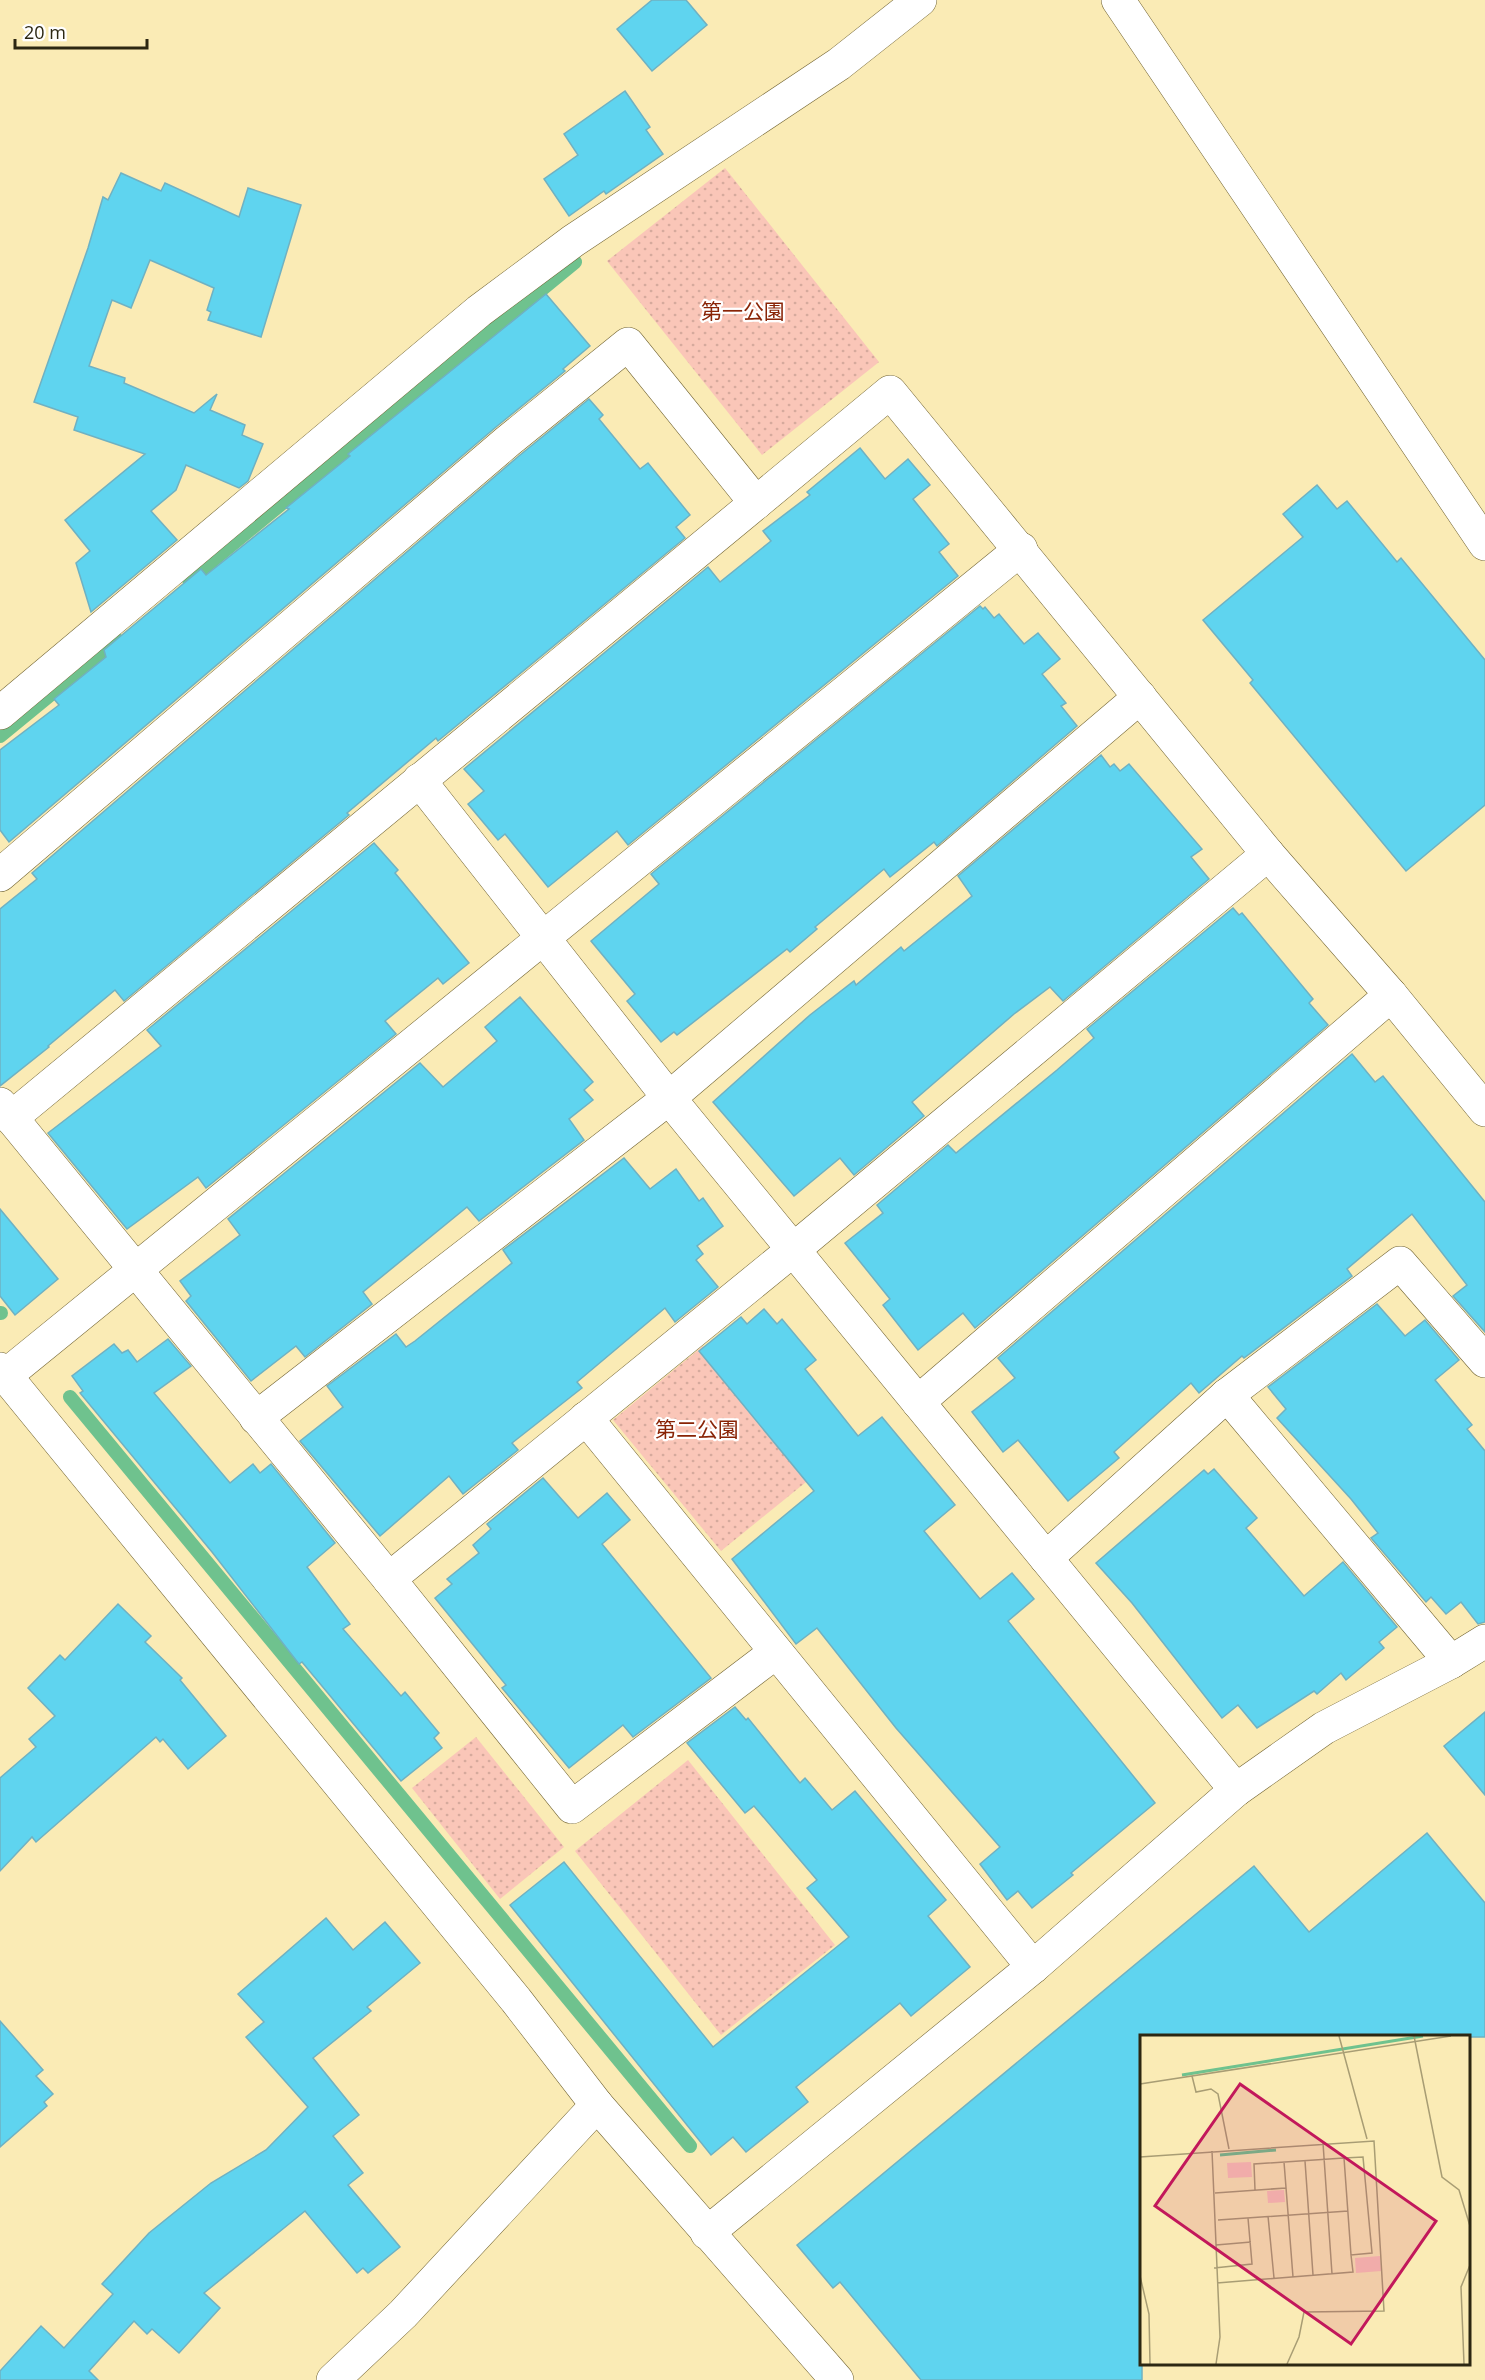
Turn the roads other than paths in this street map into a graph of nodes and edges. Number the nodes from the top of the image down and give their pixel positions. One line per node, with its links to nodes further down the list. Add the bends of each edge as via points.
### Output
1 (920, 0): 7 (street, via 839,64 573,241 479,311)
2 (1118, 0): 4 (street)
3 (756, 502): 5 (street, via 890,392); 8 (street); 10 (street, via 628,344 499,449)
4 (1485, 544)
5 (1021, 549): 6 (street); 11 (street)
6 (1140, 697): 9 (street); 13 (street)
7 (0, 713)
8 (419, 780): 11 (street); 15 (street)
9 (1268, 854): 12 (street); 16 (street)
10 (0, 875)
11 (545, 939): 13 (street); 17 (street)
12 (1391, 995): 14 (street); 21 (street)
13 (669, 1098): 16 (street); 22 (street)
14 (1485, 1110)
15 (5, 1111): 17 (street)
16 (793, 1250): 21 (street); 23 (street)
17 (135, 1272): 19 (street); 22 (street)
18 (1485, 1361): 20 (street, via 1400,1263)
19 (3, 1373): 31 (street, via 516,2000)
20 (1227, 1395): 24 (street); 28 (street)
21 (918, 1402): 24 (street)
22 (256, 1418): 25 (street)
23 (586, 1418): 25 (street); 27 (street)
24 (1046, 1558): 29 (street)
25 (389, 1579): 27 (street, via 572,1807)
26 (1485, 1641): 28 (street)
27 (776, 1652): 30 (street)
28 (1451, 1662): 29 (street, via 1324,1728)
29 (1236, 1790): 30 (street)
30 (1033, 1967): 32 (street)
31 (597, 2105): 32 (street); 33 (street, via 403,2314)
32 (707, 2233): 34 (street)
33 (333, 2380)
34 (837, 2380)

